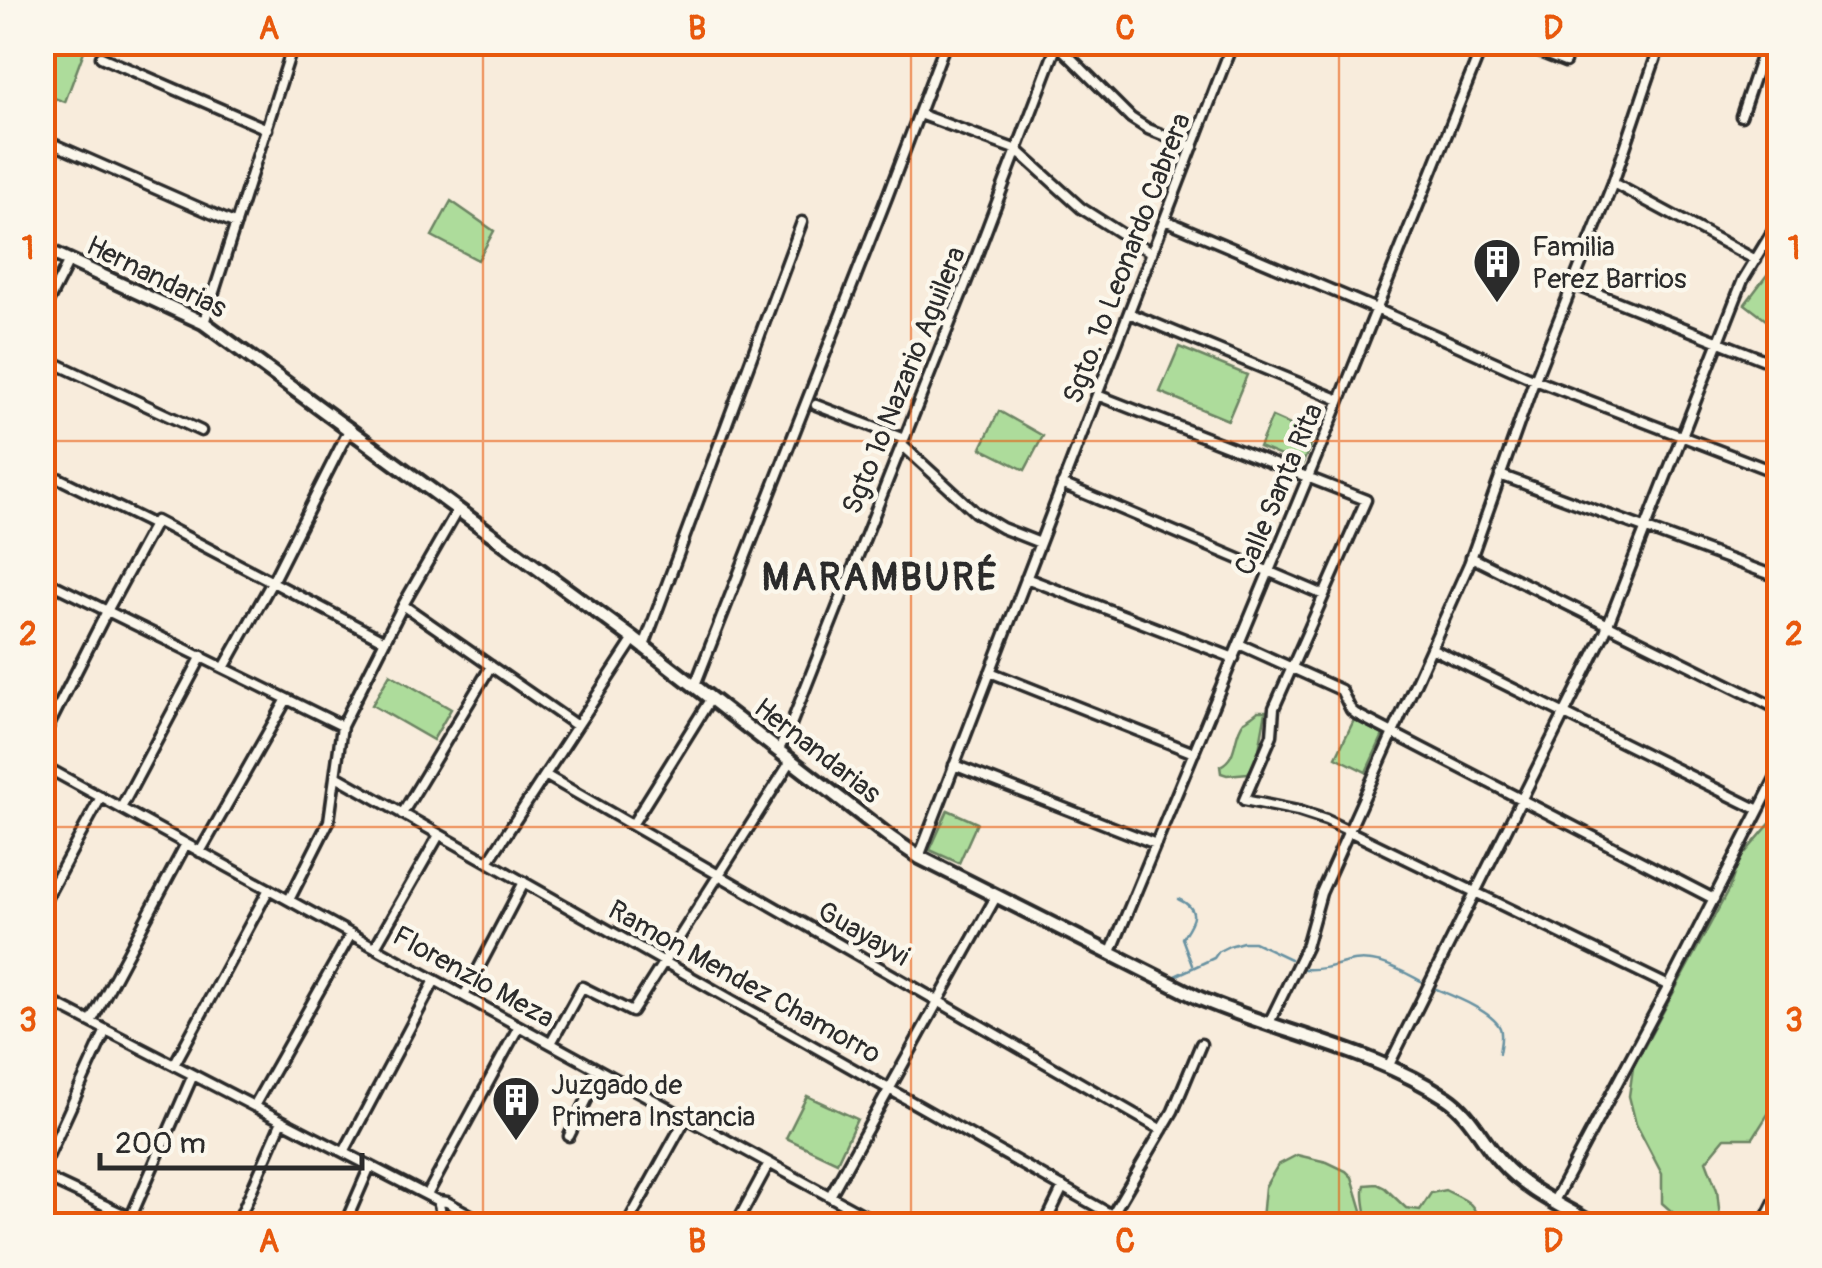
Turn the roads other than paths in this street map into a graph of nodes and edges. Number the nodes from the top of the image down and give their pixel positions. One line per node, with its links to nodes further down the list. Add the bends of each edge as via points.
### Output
1 (294, 42): 13 (street)
2 (946, 42): 11 (street)
3 (1233, 42): 15 (street, Sgto. 1º Leonardo Cabrera)
4 (1484, 42): 27 (street, Calle Santa Rita)
5 (1514, 42): 10 (street)
6 (1661, 42): 17 (street)
7 (1766, 42): 12 (street)
8 (1055, 43): 15 (street, via 1131,118); 16 (street, Sgto 1º Nazario Aguilera)
9 (100, 57): 13 (street)
10 (1564, 62)
11 (919, 114): 16 (street); 71 (street)
12 (1741, 116)
13 (266, 129): 21 (street)
14 (42, 139): 21 (street)
15 (1193, 147): 19 (street, Sgto. 1º Leonardo Cabrera)
16 (1017, 150): 23 (street, via 1082,208); 41 (street, Sgto 1º Nazario Aguilera)
17 (1613, 183): 24 (street); 26 (street)
18 (1780, 219): 24 (street)
19 (1164, 220): 23 (street, Sgto. 1º Leonardo Cabrera); 27 (street)
20 (802, 222): 62 (street)
21 (236, 224): 30 (street)
22 (42, 248): 25 (street, Hernandarias)
23 (1152, 253): 28 (street, Sgto. 1º Leonardo Cabrera)
24 (1756, 260): 31 (street)
25 (69, 261): 29 (street); 30 (street, Hernandarias)
26 (1574, 284): 31 (street); 34 (street)
27 (1376, 309): 34 (street); 36 (street, Calle Santa Rita)
28 (1128, 313): 35 (street, Sgto. 1º Leonardo Cabrera); 36 (street)
29 (42, 314)
30 (204, 323): 38 (street, Hernandarias)
31 (1720, 342): 33 (street); 40 (street)
32 (42, 357): 39 (street)
33 (1780, 366)
34 (1535, 380): 40 (street); 44 (street)
35 (1097, 395): 45 (street); 46 (street, Sgto. 1º Leonardo Cabrera)
36 (1340, 400): 45 (street, Calle Santa Rita)
37 (816, 404): 41 (street)
38 (350, 428): 47 (street, Hernandarias); 56 (street)
39 (200, 431)
40 (1682, 436): 43 (street); 49 (street)
41 (903, 442): 50 (street, via 975,512); 80 (street, Sgto 1º Nazario Aguilera)
42 (42, 470): 48 (street)
43 (1780, 474)
44 (1500, 475): 49 (street); 51 (street)
45 (1307, 478): 52 (street, Calle Santa Rita); 57 (street, via 1366,500)
46 (1061, 487): 50 (street, Sgto. 1º Leonardo Cabrera); 52 (street)
47 (458, 508): 58 (street); 62 (street, Hernandarias)
48 (154, 525): 56 (street); 59 (street)
49 (1646, 529): 54 (street); 60 (street)
50 (1040, 543): 53 (street, Sgto. 1º Leonardo Cabrera)
51 (1471, 558): 60 (street); 64 (street)
52 (1268, 571): 57 (street); 63 (street, Calle Santa Rita)
53 (1026, 578): 66 (street); 70 (street, Sgto. 1º Leonardo Cabrera)
54 (1780, 578)
55 (42, 580): 59 (street)
56 (272, 582): 61 (street); 68 (street)
57 (1324, 594): 69 (street)
58 (404, 605): 61 (street); 67 (street)
59 (107, 610): 65 (street); 79 (street)
60 (1608, 625): 74 (street); 75 (street)
61 (385, 641): 76 (street)
62 (639, 642): 71 (street, Hernandarias); 77 (street)
63 (1239, 644): 66 (street, Calle Santa Rita); 69 (street)
64 (1431, 648): 75 (street); 78 (street)
65 (202, 656): 68 (street); 90 (street)
66 (1234, 658): 81 (street, Calle Santa Rita)
67 (491, 666): 77 (street); 92 (street)
68 (224, 668): 73 (street)
69 (1292, 668): 78 (street, via 1341,690 1351,710); 94 (street, via 1244,800 1312,814)
70 (990, 672): 81 (street); 84 (street, Sgto. 1º Leonardo Cabrera)
71 (695, 685): 72 (street, Hernandarias)
72 (711, 698): 80 (street, Hernandarias); 93 (street)
73 (287, 699): 76 (street); 98 (street)
74 (1780, 710)
75 (1564, 714): 89 (street); 91 (street)
76 (342, 726): 87 (street)
77 (577, 726): 86 (street)
78 (1393, 733): 89 (street); 94 (street)
79 (42, 739)
80 (778, 750): 82 (street, Hernandarias)
81 (1194, 753): 97 (street, Calle Santa Rita)
82 (791, 760): 99 (street, Hernandarias); 101 (street)
83 (42, 765): 88 (street, Florenzio Meza)
84 (954, 765): 97 (street); 99 (street, Sgto. 1º Leonardo Cabrera)
85 (1780, 769): 91 (street)
86 (545, 775): 93 (street, Guayayvi); 100 (street)
87 (336, 776): 92 (street, Ramon Mendez Chamorro); 107 (street, via 324,833)
88 (101, 797): 90 (street, Florenzio Meza); 108 (street)
89 (1522, 799): 104 (street); 106 (street)
90 (121, 808): 96 (street, Florenzio Meza)
91 (1759, 810): 106 (street)
92 (402, 814): 95 (street, Ramon Mendez Chamorro)
93 (632, 825): 101 (street, Guayayvi)
94 (1349, 830): 104 (street); 119 (street, via 1306,947)
95 (439, 835): 100 (street, Ramon Mendez Chamorro); 110 (street)
96 (186, 844): 98 (street, Florenzio Meza); 118 (street)
97 (1156, 844): 111 (street, Calle Santa Rita)
98 (200, 852): 103 (street, Florenzio Meza)
99 (919, 857): 105 (street, Hernandarias)
100 (488, 862): 102 (street, Ramon Mendez Chamorro)
101 (718, 875): 112 (street); 117 (street, Guayayvi)
102 (524, 882): 112 (street, Ramon Mendez Chamorro); 115 (street)
103 (269, 889): 107 (street, Florenzio Meza); 124 (street)
104 (1476, 891): 114 (street); 125 (street)
105 (997, 895): 111 (street, Hernandarias); 117 (street)
106 (1714, 899): 114 (street)
107 (289, 900): 109 (street, Florenzio Meza)
108 (42, 906)
109 (351, 934): 110 (street, Florenzio Meza); 129 (street)
110 (375, 947): 113 (street, Florenzio Meza)
111 (1112, 952): 119 (street, Hernandarias, via 1199,998)
112 (664, 961): 122 (street, via 632,1012 582,987); 128 (street, Ramon Mendez Chamorro)
113 (435, 980): 115 (street, Florenzio Meza); 134 (street)
114 (1669, 986): 143 (street)
115 (464, 996): 120 (street, Florenzio Meza)
116 (42, 997): 118 (street)
117 (939, 1002): 128 (street); 132 (street, Guayayvi)
118 (91, 1022): 121 (street)
119 (1269, 1023): 125 (street, Hernandarias)
120 (519, 1026): 122 (street, Florenzio Meza); 140 (street)
121 (106, 1030): 124 (street); 137 (street)
122 (550, 1044): 126 (street, Florenzio Meza)
123 (1201, 1044): 132 (street)
124 (174, 1065): 127 (street)
125 (1388, 1068): 143 (street, Hernandarias, via 1458,1106 1500,1162)
126 (602, 1071): 130 (street, Florenzio Meza); 133 (street)
127 (193, 1075): 129 (street); 146 (street)
128 (890, 1089): 138 (street, Ramon Mendez Chamorro); 141 (street)
129 (254, 1106): 131 (street)
130 (686, 1118): 135 (street, Florenzio Meza); 152 (street)
131 (282, 1121): 134 (street); 148 (street)
132 (1162, 1130): 145 (street)
133 (569, 1136)
134 (344, 1152): 136 (street)
135 (769, 1163): 141 (street, Florenzio Meza); 153 (street)
136 (370, 1166): 140 (street); 149 (street)
137 (42, 1173): 146 (street)
138 (1063, 1188): 145 (street, Ramon Mendez Chamorro); 156 (street)
139 (1780, 1190): 159 (street)
140 (427, 1195): 142 (street)
141 (830, 1196): 144 (street, Florenzio Meza)
142 (438, 1201): 150 (street, via 440,1212); 151 (street)
143 (1554, 1201): 158 (street, Hernandarias)
144 (853, 1209): 154 (street); 155 (street, Florenzio Meza)
145 (1112, 1215): 157 (street, Ramon Mendez Chamorro)
146 (129, 1221): 147 (street)
147 (149, 1226)
148 (236, 1226)
149 (344, 1226)
150 (465, 1226)
151 (490, 1226)
152 (626, 1226)
153 (735, 1226)
154 (844, 1226)
155 (884, 1226)
156 (1044, 1226)
157 (1131, 1226)
158 (1596, 1226)
159 (1762, 1226)

